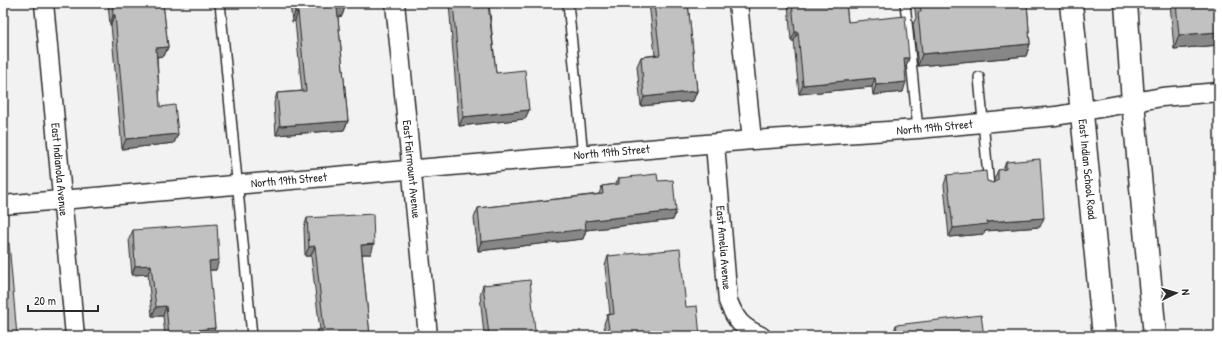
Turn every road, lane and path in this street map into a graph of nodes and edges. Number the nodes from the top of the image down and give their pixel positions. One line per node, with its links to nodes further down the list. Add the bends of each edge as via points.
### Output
1 (44, 3): 21 (street, East Indianola Avenue)
2 (220, 3): 19 (lane)
3 (395, 3): 18 (street, East Fairmount Avenue)
4 (568, 3): 17 (lane)
5 (738, 3): 15 (street)
6 (905, 3): 14 (lane)
7 (1071, 3): 12 (main road, East Indian School Road)
8 (1126, 3): 11 (main road)
9 (979, 77): 13 (lane)
10 (1219, 92): 11 (street, North 19th Street)
11 (1133, 102): 12 (street, North 19th Street); 28 (main road)
12 (1081, 111): 13 (street, North 19th Street); 27 (main road, East Indian School Road)
13 (983, 123): 14 (street, North 19th Street); 20 (lane)
14 (918, 129): 15 (street, North 19th Street)
15 (752, 140): 16 (street, North 19th Street)
16 (715, 144): 17 (street, North 19th Street); 26 (street, East Amelia Avenue, via 728,301 734,316 744,329)
17 (583, 156): 18 (street, North 19th Street)
18 (411, 170): 19 (street, North 19th Street); 25 (street, East Fairmount Avenue)
19 (238, 186): 21 (street, North 19th Street); 24 (lane)
20 (989, 186)
21 (62, 200): 22 (street, North 19th Street); 23 (street, East Indianola Avenue)
22 (3, 206)
23 (75, 336)
24 (252, 336)
25 (428, 336)
26 (761, 336)
27 (1104, 336)
28 (1155, 336)

